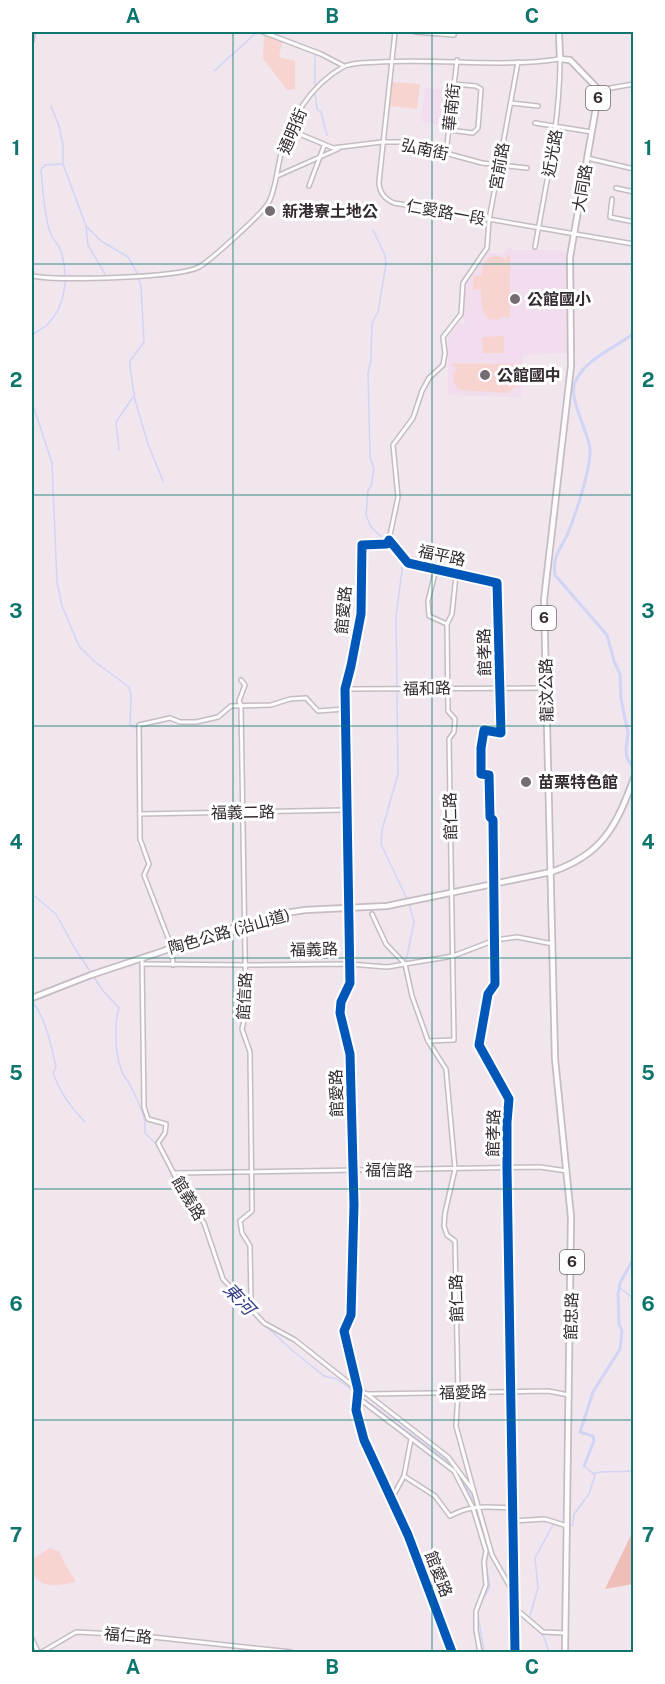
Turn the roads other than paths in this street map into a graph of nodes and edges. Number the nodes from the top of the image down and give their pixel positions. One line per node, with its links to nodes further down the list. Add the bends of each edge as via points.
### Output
1 (33, 32): 7 (street)
2 (263, 32): 12 (street)
3 (395, 32): 10 (street, 仁愛路一段)
4 (415, 32): 6 (street)
5 (559, 32): 8 (main road)
6 (454, 35)
7 (32, 41)
8 (560, 59): 11 (street); 15 (main road, 6, via 570,60); 19 (street, 近光路)
9 (456, 60): 10 (street); 11 (street); 13 (street, 華南街)
10 (391, 61): 12 (street); 23 (street, 仁愛路一段)
11 (518, 62): 16 (street, 宮前路)
12 (344, 66): 20 (street, 通明街, via 305,101)
13 (454, 84): 21 (street, 華南街); 21 (street, via 481,89 478,128 474,133)
14 (633, 84): 15 (street)
15 (599, 90): 22 (main road, 大同路 / 6)
16 (511, 103): 17 (street); 29 (street, 宮前路)
17 (538, 106)
18 (535, 123): 19 (street)
19 (557, 126): 22 (street); 39 (street, 近光路)
20 (290, 129): 24 (street, 弘南街); 32 (street, 通明街)
21 (449, 130): 26 (street, 華南街)
22 (592, 132): 28 (main road, 大同路 / 6)
23 (382, 142): 25 (street, 弘南街); 26 (street, 弘南街, via 405,142); 37 (street, 仁愛路一段, via 379,188 389,201)
24 (324, 145): 25 (street, 弘南街); 27 (street)
25 (339, 148): 27 (street)
26 (446, 153): 29 (street, 弘南街)
27 (320, 158): 32 (street); 33 (street)
28 (587, 158): 31 (street); 40 (main road, 大同路 / 6)
29 (499, 166): 30 (street, 弘南街); 37 (street, 宮前路)
30 (527, 168)
31 (633, 169)
32 (277, 176): 43 (street, 通明街, via 264,208 198,267 138,276)
33 (309, 186)
34 (616, 188): 35 (street)
35 (633, 192)
36 (612, 199): 38 (street, via 610,217)
37 (489, 220): 39 (street, 仁愛路一段); 45 (street, 宮前路, via 487,248 463,283 461,314 443,337 443,365 429,378 413,418 393,445 398,497)
38 (633, 222)
39 (539, 228): 40 (street, 仁愛路一段); 42 (street, 近光路)
40 (574, 234): 41 (street, 仁愛路一段); 44 (main road, 大同路 / 6, via 570,273)
41 (633, 244)
42 (535, 247)
43 (32, 276)
44 (571, 366): 53 (main road, 龍汶公路 / 6, via 544,600)
45 (389, 540): 46 (street, 福平路, via 408,563); 54 (street, 館愛路, via 387,544 362,545 361,614)
46 (436, 569): 47 (street, 福平路); 49 (street, via 428,601 429,616)
47 (456, 574): 48 (street, 福平路); 49 (street, 館仁路, via 452,614)
48 (498, 583): 51 (street, 館孝路)
49 (447, 624): 52 (street, 館仁路)
50 (241, 680): 55 (street, 館信路, via 245,685)
51 (500, 687): 52 (street, 福和路); 53 (street, 福和路); 62 (street, 館孝路, via 501,733 484,730 481,748 481,774 489,775)
52 (448, 688): 54 (street, 福和路); 63 (street, 館仁路, via 448,711 455,719 449,740)
53 (546, 688): 61 (main road, 龍汶公路 / 6)
54 (345, 689): 56 (street, 館愛路)
55 (241, 705): 56 (street, via 272,705 306,698 318,711); 59 (street, 館信路); 60 (street, via 231,706 218,717 196,722 170,718 139,725)
56 (345, 709): 58 (street, 館愛路)
57 (633, 778): 61 (main road, 陶色公路 (沿山道), via 622,809 603,841 584,857)
58 (346, 810): 59 (street, 福義二路); 64 (street, 館愛路)
59 (243, 813): 60 (street, 福義二路); 66 (street, 館信路)
60 (140, 814): 69 (street, via 140,839 149,864 144,875)
61 (550, 872): 62 (main road, 陶色公路 (沿山道)); 68 (main road, 館忠路 / 6)
62 (495, 884): 63 (main road, 陶色公路 (沿山道)); 67 (street, 館孝路)
63 (451, 893): 64 (main road, 陶色公路 (沿山道)); 70 (street, 館仁路)
64 (348, 910): 66 (main road, 陶色公路 (沿山道), via 305,910); 73 (street, 館愛路)
65 (372, 914): 74 (street, 館仁路, via 386,944)
66 (245, 923): 69 (main road, 陶色公路 (沿山道)); 76 (street, 館信路)
67 (495, 940): 68 (street, 福義路, via 517,937); 70 (street, 福義路); 79 (street, 館孝路, via 495,984 488,994 478,1045 509,1099)
68 (553, 944): 83 (main road, 館忠路 / 6, via 555,1059)
69 (172, 948): 71 (main road, 陶色公路 (沿山道)); 75 (street)
70 (453, 956): 74 (street, 福義路); 78 (street, 館仁路, via 454,1040)
71 (142, 958): 72 (street, 館義路); 77 (main road, 陶色公路 (沿山道))
72 (142, 964): 75 (street, 福義路); 84 (street, 館義路, via 144,1107 148,1119 166,1124 158,1143)
73 (349, 964): 74 (street, 福義路); 76 (street, 福義路); 80 (street, 館愛路, via 350,983 340,1014 350,1054)
74 (405, 964): 78 (street, 館仁路)
75 (173, 965): 76 (street, 福義路)
76 (246, 965): 82 (street, 館信路, via 243,1029 250,1053)
77 (33, 997)
78 (428, 1041): 81 (street, 館仁路, via 446,1069)
79 (507, 1168): 81 (street, 福信路); 83 (street, 福信路); 87 (street, 館孝路)
80 (352, 1169): 81 (street, 福信路); 82 (street, 福信路); 86 (street, 館愛路, via 351,1315 344,1331)
81 (455, 1169): 88 (street, 館仁路, via 444,1226 455,1241)
82 (251, 1171): 84 (street, 福信路); 85 (street, 館信路, via 252,1211 240,1221 250,1246)
83 (567, 1171): 90 (main road, 館忠路 / 6, via 572,1217)
84 (174, 1173): 85 (street, 館義路, via 206,1227 223,1279)
85 (248, 1306): 86 (street, 館義路, via 264,1323 295,1340)
86 (358, 1390): 89 (street, 福愛路); 91 (street, 館愛路)
87 (510, 1391): 88 (street, 福愛路); 90 (street, 福愛路); 98 (street, 館孝路)
88 (458, 1392): 89 (street, 福愛路); 94 (street, 館仁路, via 456,1426)
89 (367, 1394): 94 (street, via 448,1457)
90 (569, 1395): 100 (main road, 館忠路 / 6)
91 (357, 1397): 92 (street); 95 (street, 館愛路, via 356,1410 364,1440)
92 (411, 1439): 93 (street); 97 (street, via 454,1471)
93 (404, 1476): 95 (street); 97 (street, via 435,1496 450,1516)
94 (474, 1492): 96 (street, 館仁路)
95 (391, 1500): 107 (street, 館愛路)
96 (478, 1506): 97 (street); 98 (street); 101 (street, 館仁路, via 492,1555)
97 (473, 1508): 108 (street, via 486,1551 486,1585 476,1611)
98 (513, 1509): 99 (street, 館孝路)
99 (513, 1521): 100 (street, via 545,1519); 101 (street, 館孝路)
100 (567, 1526): 103 (main road, 館忠路 / 6)
101 (514, 1593): 102 (street, 館孝路)
102 (515, 1608): 103 (street, via 543,1632); 109 (street, 館孝路)
103 (565, 1633): 110 (main road, 館忠路 / 6)
104 (32, 1639): 105 (street, 福仁路)
105 (40, 1653): 106 (street, 福仁路, via 76,1632)
106 (291, 1653)
107 (452, 1653)
108 (480, 1653)
109 (515, 1653)
110 (566, 1653)

